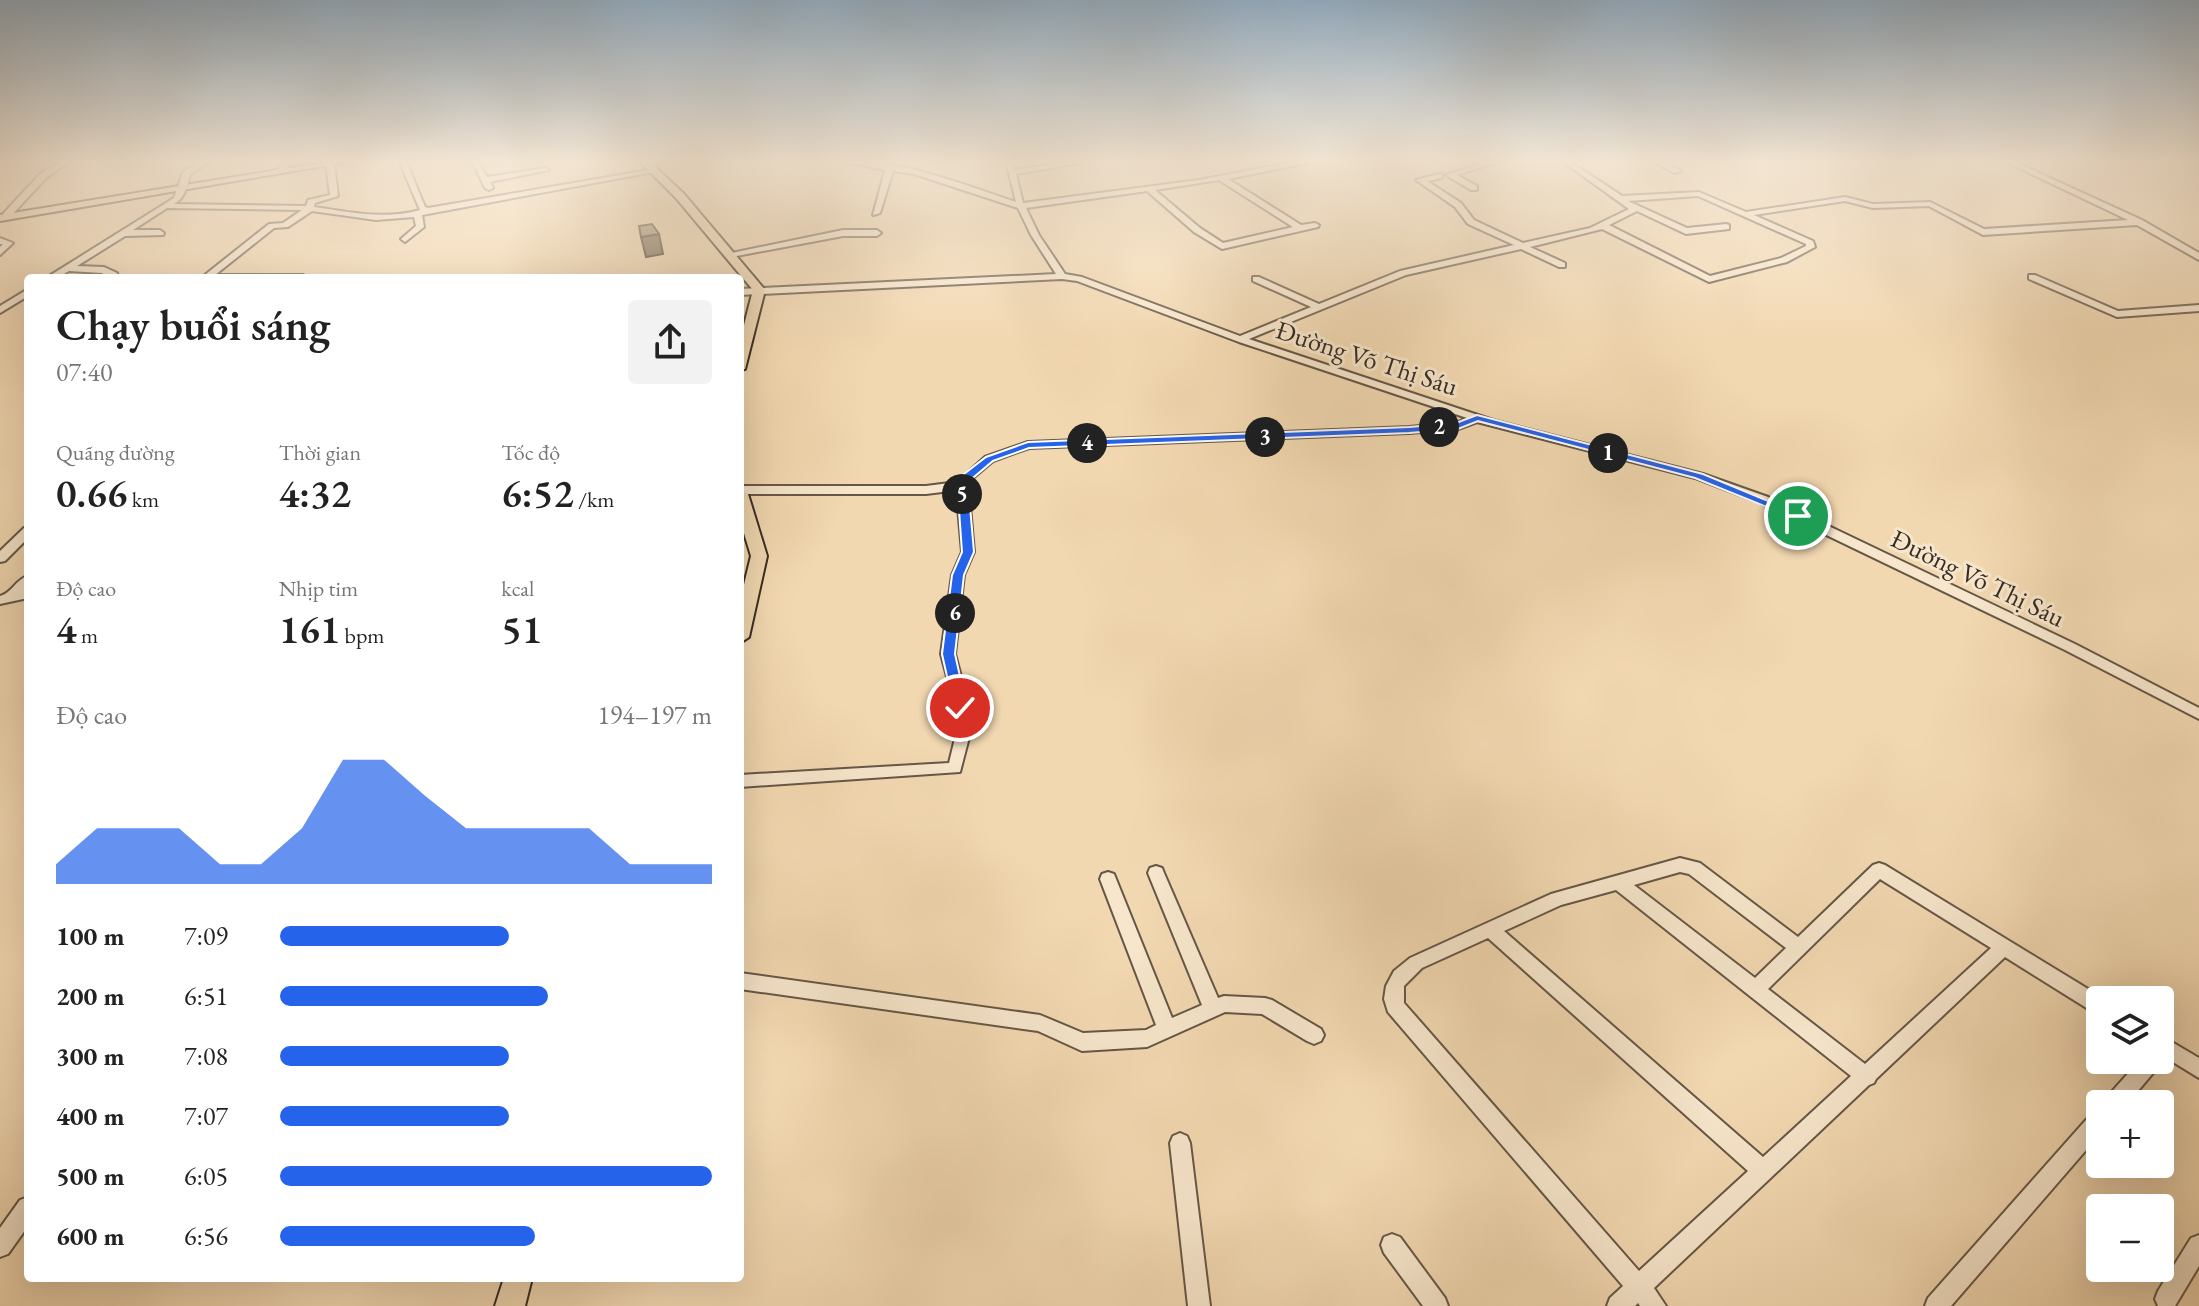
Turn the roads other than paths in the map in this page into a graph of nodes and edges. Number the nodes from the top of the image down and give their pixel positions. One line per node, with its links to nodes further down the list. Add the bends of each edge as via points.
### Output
1 (140, 222): 19 (street)
2 (290, 222): 32 (street, via 272,226)
3 (421, 222): 22 (street)
4 (702, 222): 25 (main road)
5 (1028, 222): 34 (street)
6 (1188, 222): 18 (street, via 1222,246)
7 (1290, 222): 18 (street)
8 (1471, 222): 23 (street)
9 (1609, 222): 15 (street)
10 (1668, 222): 17 (street, via 1686,231)
11 (1764, 222): 15 (street, via 1811,247 1784,260 1709,279)
12 (1964, 222): 13 (street, via 1983,232)
13 (2139, 222): 26 (street)
14 (1315, 225): 18 (street)
15 (1602, 225): 23 (street)
16 (4, 226): 24 (street, via 9,243)
17 (1726, 227)
18 (1300, 228)
19 (122, 233): 20 (street); 29 (street)
20 (160, 233)
21 (877, 233): 25 (street, via 843,233)
22 (405, 239)
23 (1518, 245): 27 (street); 40 (street, via 1403,273)
24 (0, 252)
25 (731, 254): 37 (main road)
26 (2199, 257)
27 (1562, 265)
28 (290, 266): 33 (street)
29 (67, 268): 30 (street); 31 (street)
30 (57, 274)
31 (112, 274)
32 (209, 274)
33 (280, 274)
34 (1062, 276): 37 (street, Đường Võ Thị Sáu); 43 (street, Đường Võ Thị Sáu)
35 (2032, 277): 41 (street, via 2117,314)
36 (1256, 279): 40 (street)
37 (759, 290): 38 (street, Đường Võ Thị Sáu); 44 (main road)
38 (744, 292)
39 (24, 295): 42 (street)
40 (1316, 306): 43 (street)
41 (2199, 308)
42 (0, 310)
43 (1240, 339): 45 (street, Đường Võ Thị Sáu)
44 (744, 350)
45 (1477, 418): 46 (street, via 1458,426 1409,430 1028,445 989,459); 54 (street, Đường Võ Thị Sáu, via 1699,476 1764,500)
46 (952, 487): 47 (street); 55 (street, via 963,495 968,552 958,575 948,654 966,722 955,768)
47 (744, 492)
48 (744, 505): 53 (main road, via 759,556)
49 (24, 535): 50 (street)
50 (0, 558)
51 (24, 583): 52 (street)
52 (6, 599)
53 (744, 621)
54 (2199, 714)
55 (744, 781)
56 (1156, 873): 65 (street)
57 (1108, 879): 66 (street)
58 (1618, 882): 59 (street, via 1557,899); 61 (street, via 1680,865 1694,868); 63 (street)
59 (1490, 929): 75 (street); 81 (street, via 1402,973 1394,986 1395,1006)
60 (2005, 946): 61 (street, via 1879,870); 64 (street); 71 (street)
61 (1798, 947): 63 (street)
62 (744, 982): 66 (street, via 1040,1023 1082,1042 1147,1038)
63 (1756, 989): 71 (street)
64 (2086, 997)
65 (1213, 1008): 66 (street); 67 (street, via 1265,1006)
66 (1167, 1029)
67 (1314, 1035)
68 (2174, 1058): 69 (street)
69 (2199, 1069)
70 (2139, 1074): 72 (street)
71 (1867, 1077): 75 (street)
72 (2126, 1090)
73 (2086, 1135): 88 (street)
74 (1180, 1143): 84 (street)
75 (1764, 1172): 81 (street)
76 (24, 1213): 78 (street)
77 (1392, 1245): 85 (street)
78 (0, 1246)
79 (2199, 1246): 82 (street)
80 (517, 1282): 83 (main road)
81 (1639, 1287): 86 (street); 87 (street)
82 (2166, 1299)
83 (510, 1306)
84 (1199, 1306)
85 (1437, 1306)
86 (1618, 1306)
87 (1655, 1306)
88 (1936, 1306)

